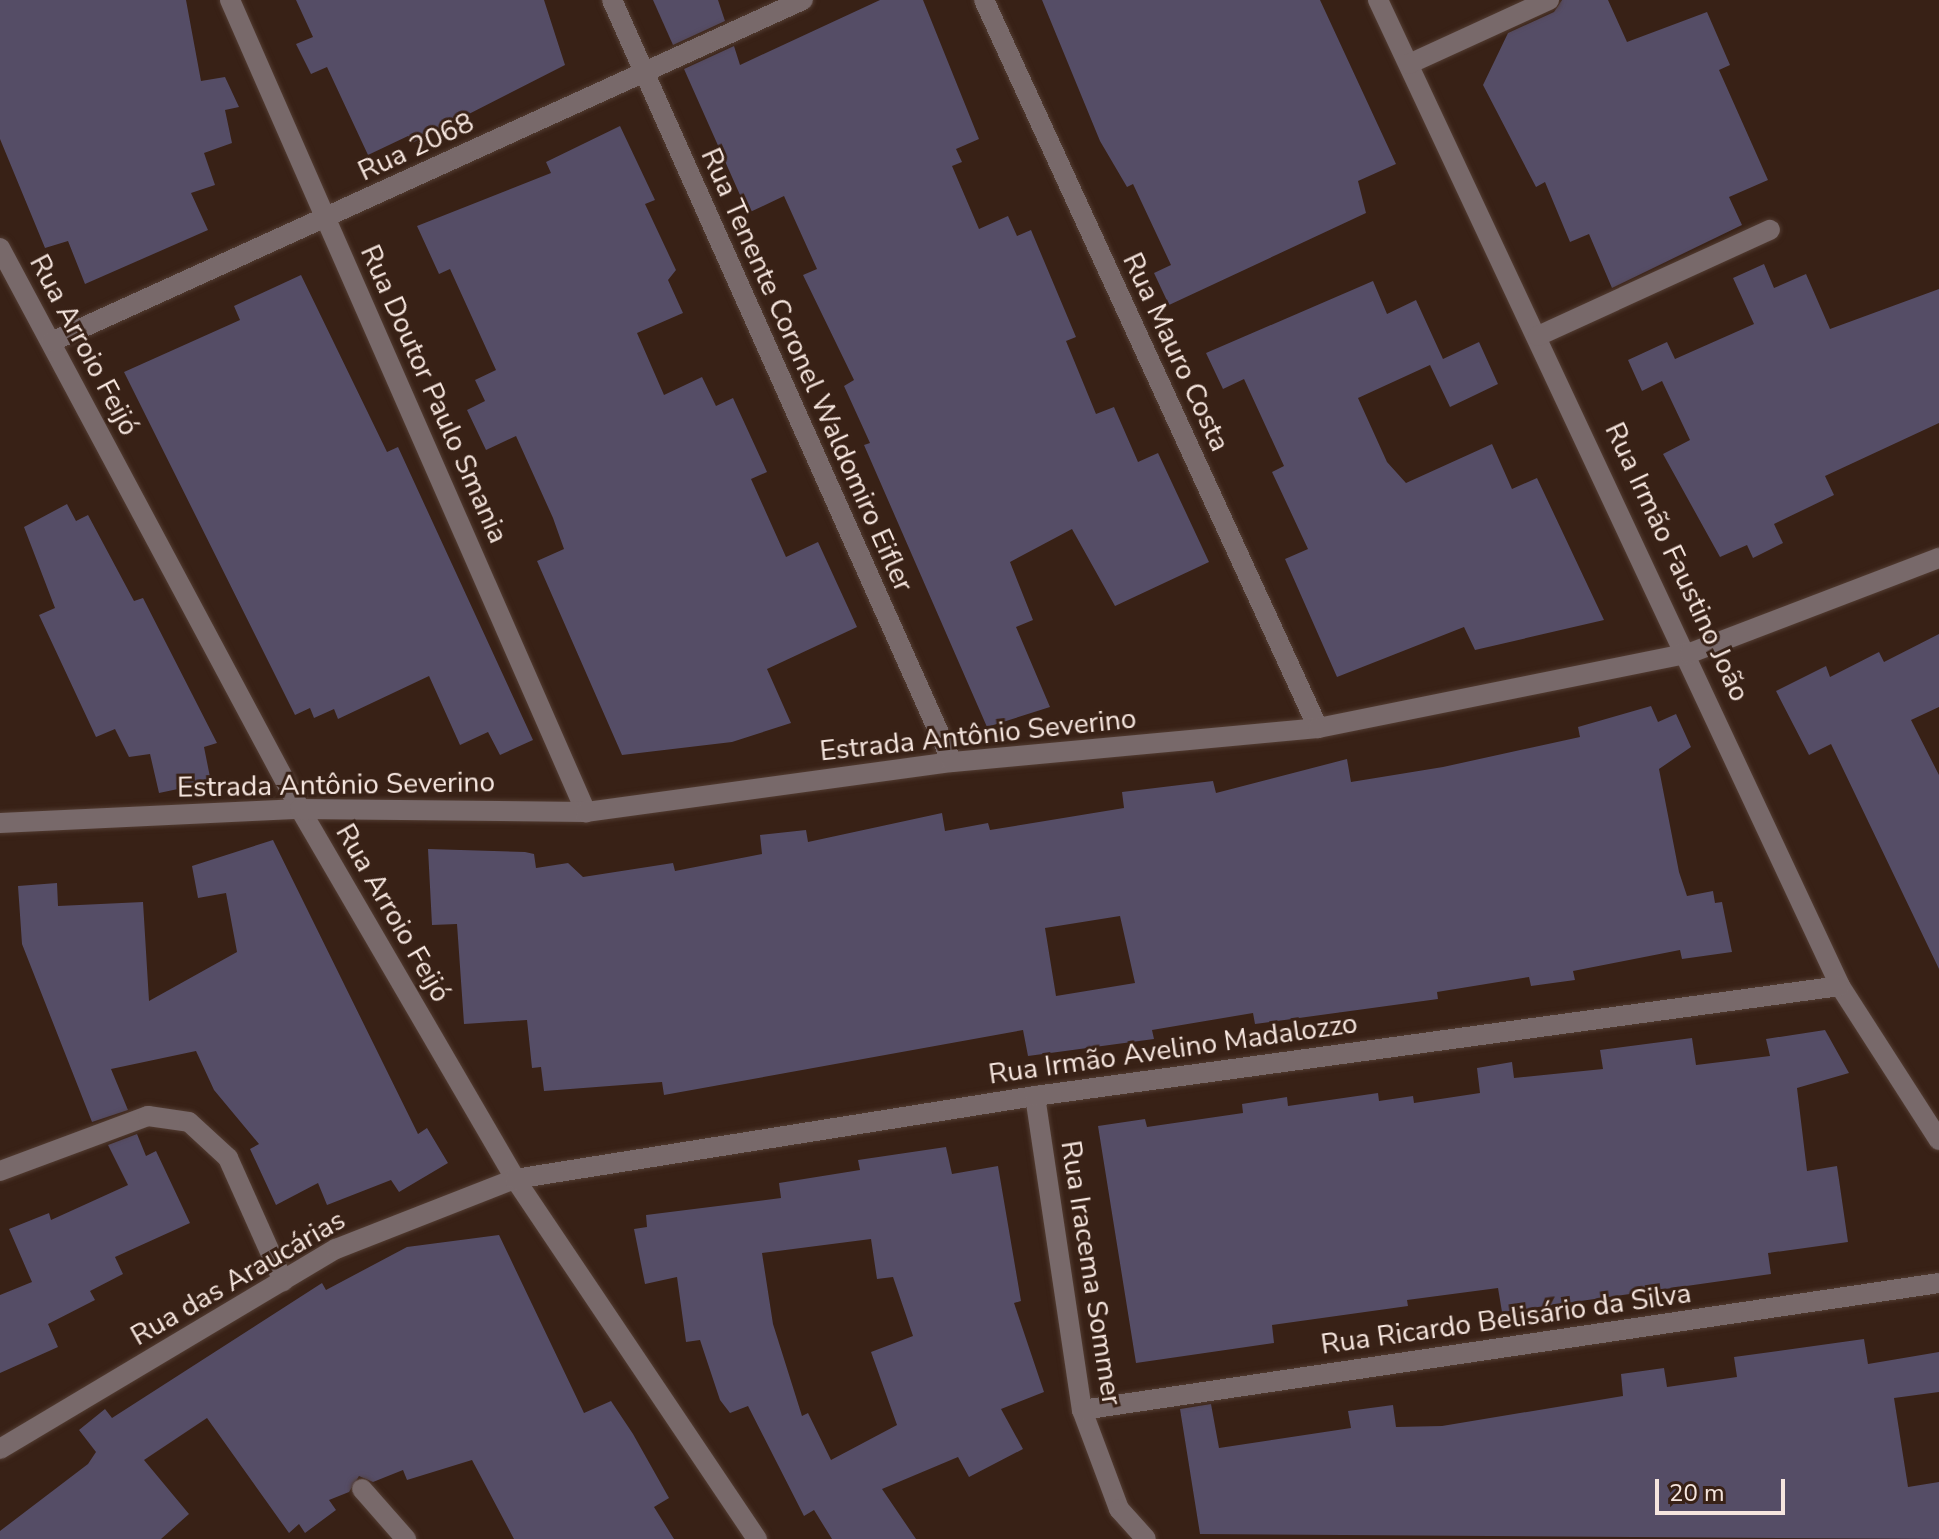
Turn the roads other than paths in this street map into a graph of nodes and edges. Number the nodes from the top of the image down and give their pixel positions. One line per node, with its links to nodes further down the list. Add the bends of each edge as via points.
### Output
1 (230, 0): 9 (street, Rua Doutor Paulo Smania)
2 (612, 0): 8 (street, Rua Tenente Coronel Waldomiro Eifler)
3 (803, 0): 8 (street, Rua 2068)
4 (984, 0): 16 (street, Rua Mauro Costa)
5 (1378, 0): 7 (street, Rua Irmão Faustino João)
6 (1549, 0): 7 (street)
7 (1409, 64): 12 (street, Rua Irmão Faustino João)
8 (644, 71): 9 (street, Rua 2068); 17 (street, Rua Tenente Coronel Waldomiro Eifler)
9 (327, 219): 13 (street, Rua 2068); 19 (street, Rua Doutor Paulo Smania)
10 (1770, 230): 12 (street)
11 (0, 248): 13 (street, Rua Arroio Feijó)
12 (1538, 336): 15 (street, Rua Irmão Faustino João)
13 (51, 342): 18 (street, Rua Arroio Feijó)
14 (1939, 558): 15 (street, Estrada Antônio Severino)
15 (1690, 653): 16 (street, Estrada Antônio Severino); 21 (street, Rua Irmão Faustino João)
16 (1318, 728): 17 (street, Estrada Antônio Severino)
17 (952, 762): 19 (street, Estrada Antônio Severino)
18 (300, 809): 19 (street, Estrada Antônio Severino); 20 (street, Estrada Antônio Severino); 25 (street, Rua Arroio Feijó)
19 (586, 812)
20 (0, 823)
21 (1840, 986): 22 (street, Rua Irmão Avelino Madalozzo); 23 (street, Rua Irmão Faustino João)
22 (1035, 1096): 25 (street, Rua Irmão Avelino Madalozzo); 28 (street, Rua Iracema Sommer)
23 (1939, 1140)
24 (0, 1171): 26 (street, via 148,1116 189,1122 228,1158)
25 (515, 1179): 26 (street, Rua das Araucárias, via 336,1249); 32 (street, Rua Arroio Feijó)
26 (283, 1281): 29 (street, Rua das Araucárias)
27 (1939, 1283): 28 (street, Rua Ricardo Belisário da Silva)
28 (1082, 1410): 33 (street, Rua Iracema Sommer, via 1119,1509)
29 (0, 1449)
30 (362, 1489): 31 (street)
31 (406, 1539)
32 (757, 1539)
33 (1146, 1539)

